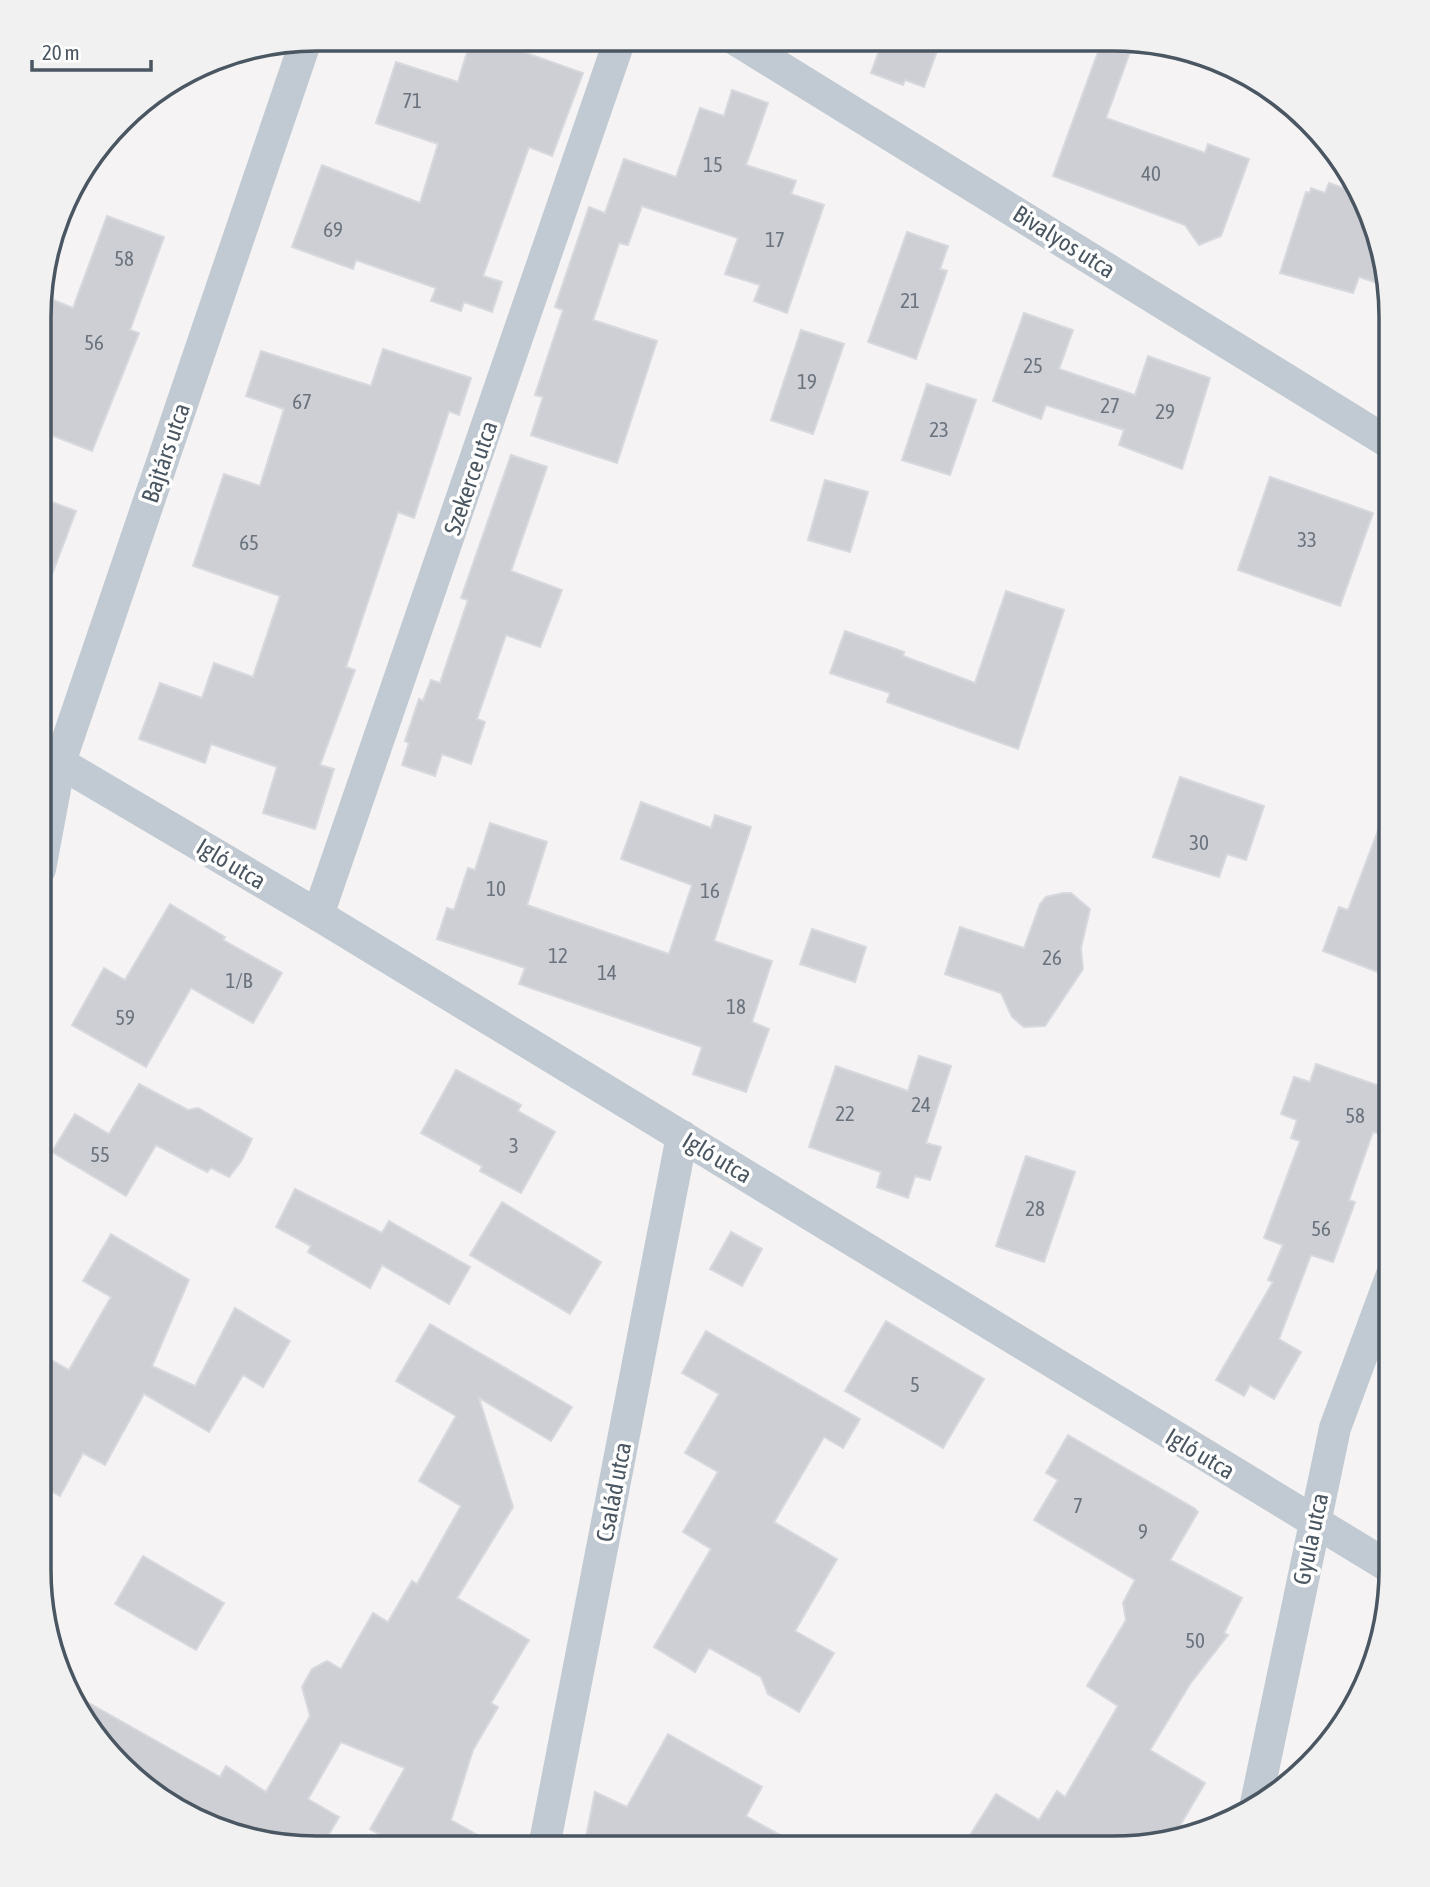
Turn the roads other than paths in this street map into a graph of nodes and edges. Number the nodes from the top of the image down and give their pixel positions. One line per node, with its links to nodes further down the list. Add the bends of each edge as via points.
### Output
1 (302, 51): 5 (street, Bajtárs utca)
2 (616, 51): 7 (street, Szekerce utca)
3 (754, 51): 4 (street, Bivalyos utca)
4 (1379, 437)
5 (51, 754)
6 (51, 758): 7 (street, Igló utca)
7 (318, 915): 8 (street, Igló utca)
8 (681, 1136): 10 (street, Igló utca); 13 (street, Család utca)
9 (1379, 1310): 10 (street, Gyula utca, via 1335,1428)
10 (1313, 1523): 11 (street, Igló utca); 12 (street, Gyula utca)
11 (1379, 1561)
12 (1258, 1793)
13 (546, 1836)

